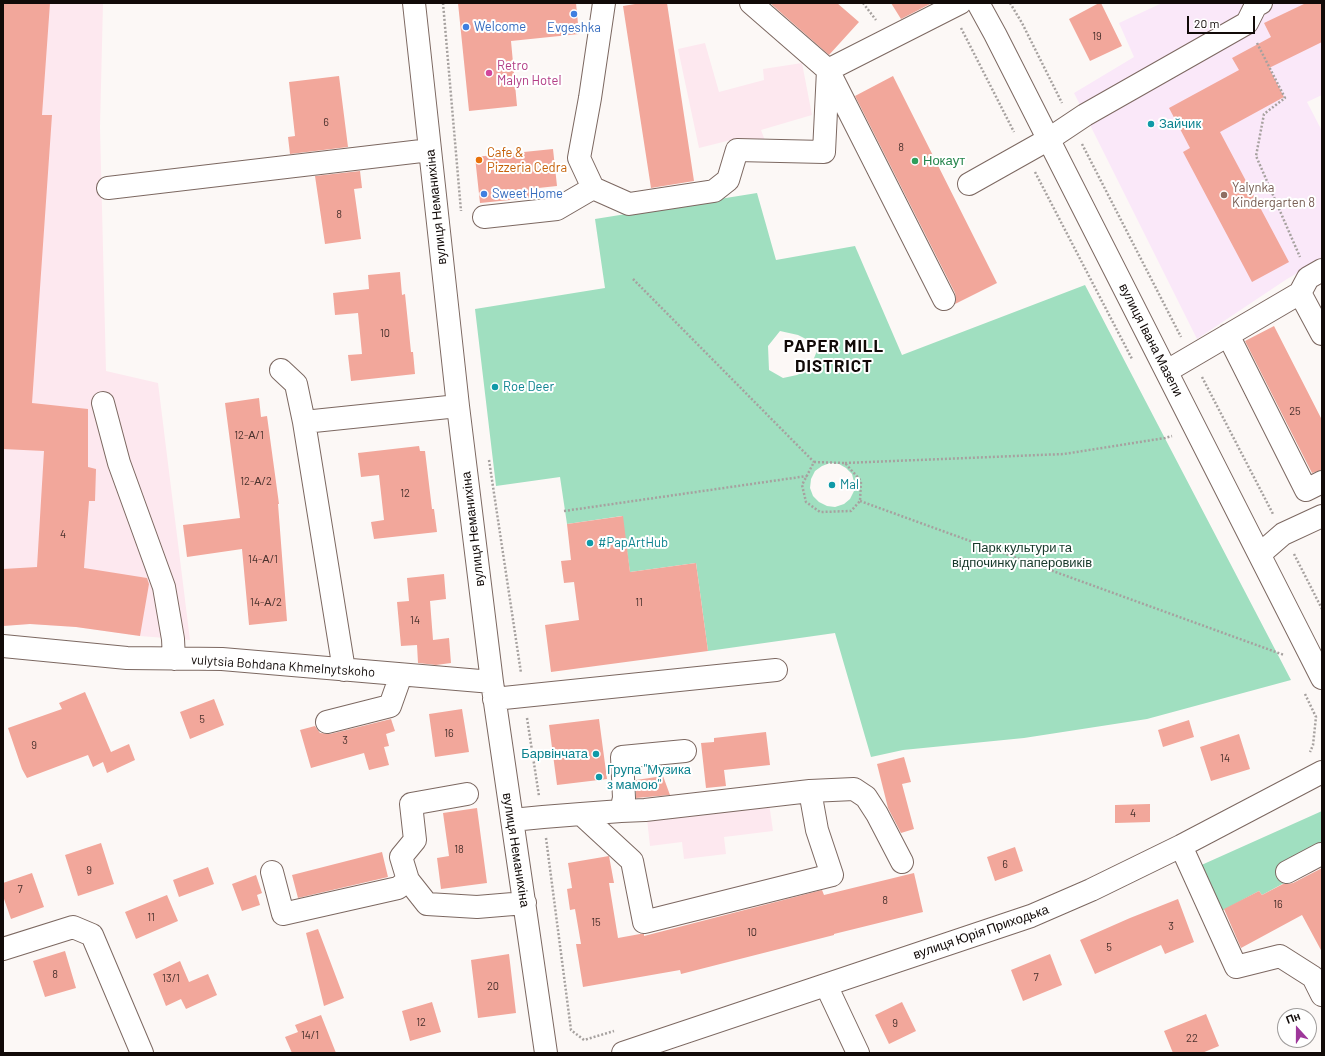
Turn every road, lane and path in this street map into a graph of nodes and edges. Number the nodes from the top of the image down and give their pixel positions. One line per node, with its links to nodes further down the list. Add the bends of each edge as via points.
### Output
1 (414, 3): 13 (street, вулиця Неманихіна)
2 (443, 3): 19 (path)
3 (604, 3): 17 (street, via 579,158)
4 (752, 3): 10 (street)
5 (978, 3): 12 (street, вулиця Івана Мазепи)
6 (1010, 3): 11 (path)
7 (1261, 3): 9 (street, via 1256,5)
8 (955, 6): 10 (street); 14 (path)
9 (1247, 23): 11 (street); 20 (path, via 1285,98 1264,114 1256,156)
10 (828, 70): 17 (street, via 824,152 737,150 728,180 714,192 629,204); 24 (street)
11 (1072, 124): 12 (street); 27 (path)
12 (1049, 139): 14 (street); 30 (street, вулиця Івана Мазепи)
13 (430, 150): 16 (street); 32 (street, вулиця Неманихіна)
14 (1025, 152): 15 (street); 28 (path)
15 (969, 184)
16 (108, 188)
17 (593, 188): 18 (street, via 557,209)
18 (484, 217)
19 (462, 218)
20 (1302, 262)
21 (1322, 270): 23 (street, via 1308,278)
22 (633, 279): 36 (path)
23 (1300, 293): 25 (street); 26 (street)
24 (944, 299)
25 (1322, 334)
26 (1228, 335): 27 (street); 39 (street, via 1306,490)
27 (1191, 357): 30 (street); 43 (path)
28 (1136, 365)
29 (281, 370): 33 (street, via 296,384)
30 (1167, 371): 44 (street, вулиця Івана Мазепи)
31 (103, 403): 48 (street, via 119,463 164,587)
32 (458, 406): 33 (street); 54 (street, вулиця Неманихіна)
33 (304, 422): 49 (street)
34 (1172, 436): 37 (path, via 1064,454)
35 (488, 453): 55 (path)
36 (814, 462): 37 (path); 38 (path)
37 (845, 463): 40 (path, via 861,481)
38 (807, 476): 40 (path, via 802,485 806,502 820,512 851,511); 41 (path)
39 (1322, 482)
40 (860, 501): 47 (path, via 1288,657)
41 (564, 511)
42 (1322, 516): 43 (street)
43 (1283, 534): 44 (street); 45 (path)
44 (1260, 554): 52 (street, вулиця Івана Мазепи)
45 (1322, 609)
46 (3, 646): 48 (street, vulytsia Bohdana Khmelnytskoho, via 126,658)
47 (1285, 652)
48 (174, 659): 49 (street, vulytsia Bohdana Khmelnytskoho, via 222,659)
49 (344, 670): 51 (street, vulytsia Bohdana Khmelnytskoho)
50 (776, 670): 55 (street, vulytsia Bohdana Khmelnytskoho)
51 (401, 675): 54 (street, vulytsia Bohdana Khmelnytskoho); 56 (street, via 390,706)
52 (1322, 678)
53 (1304, 690): 58 (path, via 1316,717)
54 (493, 691): 55 (street, vulytsia Bohdana Khmelnytskoho); 64 (street, вулиця Неманихіна)
55 (524, 696): 63 (path)
56 (327, 722)
57 (685, 750): 61 (street, via 622,757 624,798)
58 (1314, 765): 65 (street, вулиця Юрія Приходька)
59 (810, 791): 61 (street); 62 (street, via 817,830 832,875 644,922 632,861); 67 (street, via 854,789 866,797)
60 (467, 794): 70 (street, via 411,804 415,840 401,857)
61 (621, 811): 62 (street)
62 (581, 814): 63 (street)
63 (543, 817): 64 (street); 75 (path, via 571,1030 584,1040)
64 (512, 820): 71 (street, вулиця Неманихіна)
65 (1181, 846): 73 (street, вулиця Юрія Приходька, via 1091,890 1030,916); 74 (street, via 1236,968 1280,956 1313,977)
66 (1322, 855): 69 (street)
67 (902, 862)
68 (272, 872): 70 (street, via 283,914 398,888)
69 (1287, 872)
70 (408, 880): 71 (street, via 426,904 478,907)
71 (525, 903): 77 (street, вулиця Неманихіна)
72 (3, 949): 76 (street, via 73,927 92,935)
73 (826, 985): 78 (street, вулиця Юрія Приходька); 79 (street)
74 (1322, 995)
75 (614, 1031)
76 (142, 1053)
77 (546, 1053)
78 (623, 1053)
79 (858, 1053)

